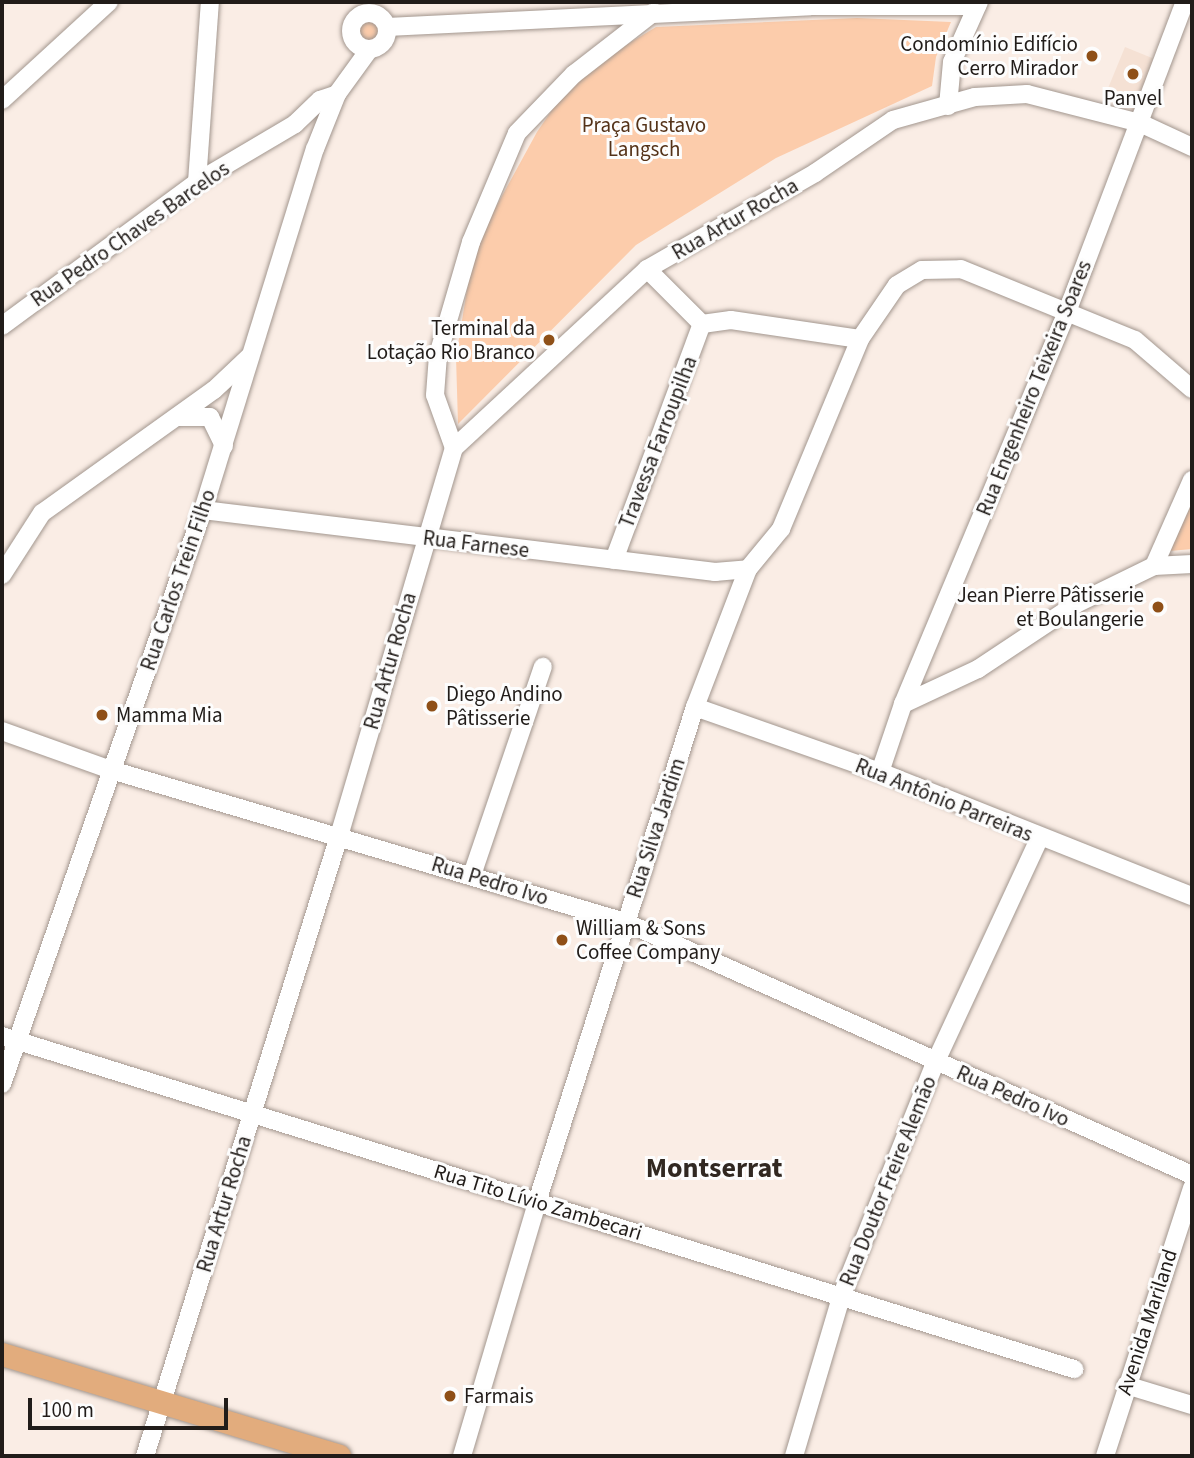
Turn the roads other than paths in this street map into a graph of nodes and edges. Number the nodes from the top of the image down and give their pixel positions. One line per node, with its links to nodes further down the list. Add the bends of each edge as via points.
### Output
1 (109, 2): 8 (street)
2 (210, 2): 14 (street)
3 (1185, 2): 11 (street, Rua Engenheiro Teixeira Soares)
4 (978, 4): 5 (street); 9 (street, via 952,62)
5 (661, 7): 6 (street, via 417,28); 24 (street, via 574,74 517,133 471,242 438,355 435,395)
6 (372, 25): 7 (street, Rua Carlos Trein Filho)
7 (337, 94): 10 (street, Rua Carlos Trein Filho); 12 (street, Rua Pedro Chaves Barcelos, via 303,113)
8 (2, 100)
9 (948, 106): 11 (street, Rua Artur Rocha, via 975,97 1027,94); 15 (street, Rua Artur Rocha, via 893,120 815,173)
10 (326, 121): 12 (street, Rua Pedro Chaves Barcelos); 20 (street, Rua Carlos Trein Filho)
11 (1140, 123): 13 (street, Rua Artur Rocha); 16 (street, Rua Engenheiro Teixeira Soares)
12 (295, 124): 14 (street, Rua Pedro Chaves Barcelos)
13 (1192, 147)
14 (197, 182): 18 (street, Rua Pedro Chaves Barcelos)
15 (647, 269): 17 (street); 24 (street, Rua Artur Rocha)
16 (1068, 312): 19 (street, Rua Silva Jardim, via 961,269 922,270 897,285); 21 (street, Rua Silva Jardim, via 1135,340); 34 (street, Rua Engenheiro Teixeira Soares)
17 (702, 324): 19 (street, via 731,320); 28 (street, Travessa Farroupilha)
18 (2, 326)
19 (860, 339): 31 (street, Rua Silva Jardim, via 781,529)
20 (251, 354): 22 (street, via 214,390); 23 (street, Rua Carlos Trein Filho)
21 (1192, 389)
22 (172, 418): 23 (street, via 210,417); 32 (street, via 42,513)
23 (224, 446): 26 (street, Rua Carlos Trein Filho)
24 (454, 448): 27 (street, Rua Artur Rocha)
25 (1192, 480): 30 (street)
26 (203, 510): 27 (street, Rua Farnese); 37 (street, Rua Carlos Trein Filho)
27 (426, 538): 28 (street, Rua Farnese); 39 (street, Rua Artur Rocha)
28 (614, 560): 31 (street, Rua Farnese, via 715,572)
29 (1192, 564): 30 (street)
30 (1154, 566): 34 (street, via 1076,604 978,669)
31 (748, 569): 35 (street, Rua Silva Jardim)
32 (2, 575)
33 (542, 667): 41 (street)
34 (903, 704): 38 (street, Rua Engenheiro Teixeira Soares)
35 (695, 707): 38 (street, Rua Antônio Parreiras); 43 (street, Rua Silva Jardim)
36 (2, 731): 37 (street, Rua Pedro Ivo)
37 (111, 769): 39 (street, Rua Pedro Ivo); 44 (street, Rua Carlos Trein Filho)
38 (880, 772): 40 (street, Rua Antônio Parreiras)
39 (339, 836): 41 (street, Rua Pedro Ivo); 47 (street, Rua Artur Rocha)
40 (1039, 839): 42 (street, Rua Antônio Parreiras); 45 (street, Rua Doutor Freire Alemão)
41 (472, 875): 43 (street, Rua Pedro Ivo)
42 (1192, 896)
43 (625, 922): 45 (street, Rua Pedro Ivo); 50 (street, Rua Silva Jardim)
44 (9, 1038): 46 (street, Rua Carlos Trein Filho); 47 (street, Rua Tito Lívio Zambecari)
45 (936, 1061): 48 (street, Rua Pedro Ivo); 51 (street, Rua Doutor Freire Alemão)
46 (2, 1084)
47 (252, 1113): 50 (street, Rua Tito Lívio Zambecari); 55 (street, Rua Artur Rocha)
48 (1192, 1174)
49 (1192, 1188): 54 (street, Avenida Mariland)
50 (537, 1202): 51 (street, Rua Tito Lívio Zambecari); 59 (street, Rua Silva Jardim)
51 (841, 1297): 53 (street, Rua Tito Lívio Zambecari); 60 (street, Rua Doutor Freire Alemão)
52 (2, 1354): 55 (main road)
53 (1074, 1369)
54 (1126, 1385): 56 (street); 61 (street, Avenida Mariland)
55 (161, 1402): 57 (street, Rua Artur Rocha); 58 (main road)
56 (1192, 1405)
57 (145, 1456)
58 (339, 1456)
59 (463, 1456)
60 (794, 1456)
61 (1105, 1456)

